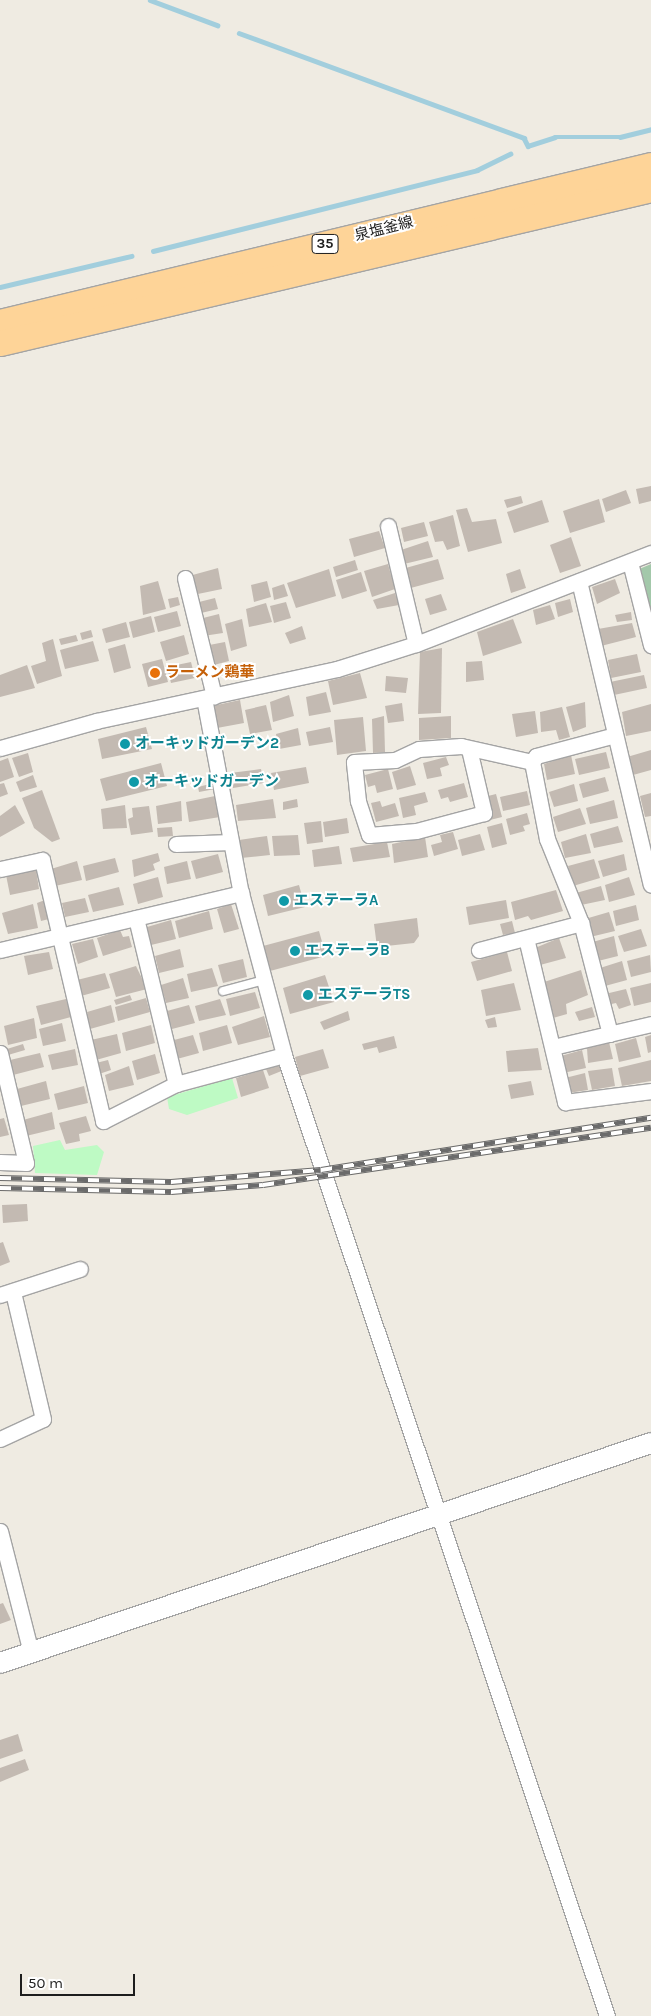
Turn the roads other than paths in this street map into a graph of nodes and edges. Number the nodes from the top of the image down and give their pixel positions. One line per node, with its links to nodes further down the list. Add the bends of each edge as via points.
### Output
1 (651, 165): 4 (main road, 泉塩釜線 / 35)
2 (651, 180): 4 (main road)
3 (651, 188): 4 (main road, 泉塩釜線 / 35)
4 (559, 199): 5 (main road, 泉塩釜線 / 35, via 409,223); 6 (main road, 泉塩釜線 / 35)
5 (0, 322)
6 (0, 343)
7 (388, 526): 12 (street)
8 (651, 553): 9 (street)
9 (630, 562): 11 (street); 13 (street)
10 (185, 578): 14 (street)
11 (579, 581): 12 (street); 15 (street)
12 (416, 644): 14 (street, via 337,668)
13 (651, 645)
14 (209, 697): 16 (street); 20 (street)
15 (615, 735): 18 (street, via 536,756); 19 (street)
16 (0, 748)
17 (470, 749): 17 (street, via 419,749 395,760 354,762 358,801 370,835 416,831 484,813); 18 (street)
18 (532, 762): 26 (street, via 547,839)
19 (645, 834): 23 (street)
20 (231, 842): 21 (street); 24 (street)
21 (176, 844)
22 (0, 869): 27 (street, via 42,860)
23 (651, 885)
24 (241, 893): 25 (street); 31 (street)
25 (136, 918): 27 (street); 38 (street)
26 (581, 923): 28 (street); 34 (street)
27 (60, 936): 29 (street); 38 (street, via 103,1121)
28 (526, 938): 30 (street); 35 (street)
29 (0, 950)
30 (479, 950)
31 (264, 980): 32 (lane); 37 (street)
32 (223, 990)
33 (651, 1024): 34 (street)
34 (610, 1034): 35 (street)
35 (553, 1047): 39 (street, via 564,1102)
36 (0, 1054): 40 (street, via 26,1163)
37 (284, 1055): 38 (street); 45 (street)
38 (176, 1084)
39 (651, 1091)
40 (0, 1162)
41 (80, 1269): 42 (street)
42 (7, 1293): 43 (street, via 43,1420)
43 (0, 1439)
44 (651, 1443): 45 (street)
45 (437, 1516): 47 (street); 49 (street)
46 (0, 1531): 47 (street)
47 (31, 1653): 48 (street)
48 (0, 1663)
49 (607, 2016)

